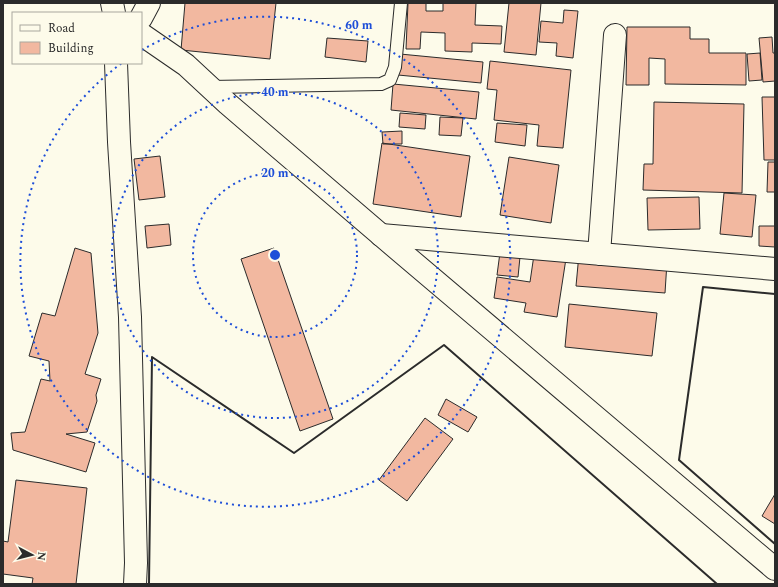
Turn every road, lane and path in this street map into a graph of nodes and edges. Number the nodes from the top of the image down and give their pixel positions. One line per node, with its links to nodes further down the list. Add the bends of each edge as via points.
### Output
1 (149, 3): 3 (street)
2 (401, 3): 7 (lane, via 395,67 390,80 382,84)
3 (142, 16)
4 (615, 34): 9 (street)
5 (142, 35): 7 (street, via 186,65)
6 (116, 64): 12 (street, via 130,317 136,563)
7 (210, 87): 8 (street)
8 (381, 235): 9 (street); 11 (street)
9 (599, 254): 10 (street)
10 (775, 269)
11 (775, 569)
12 (134, 584)

